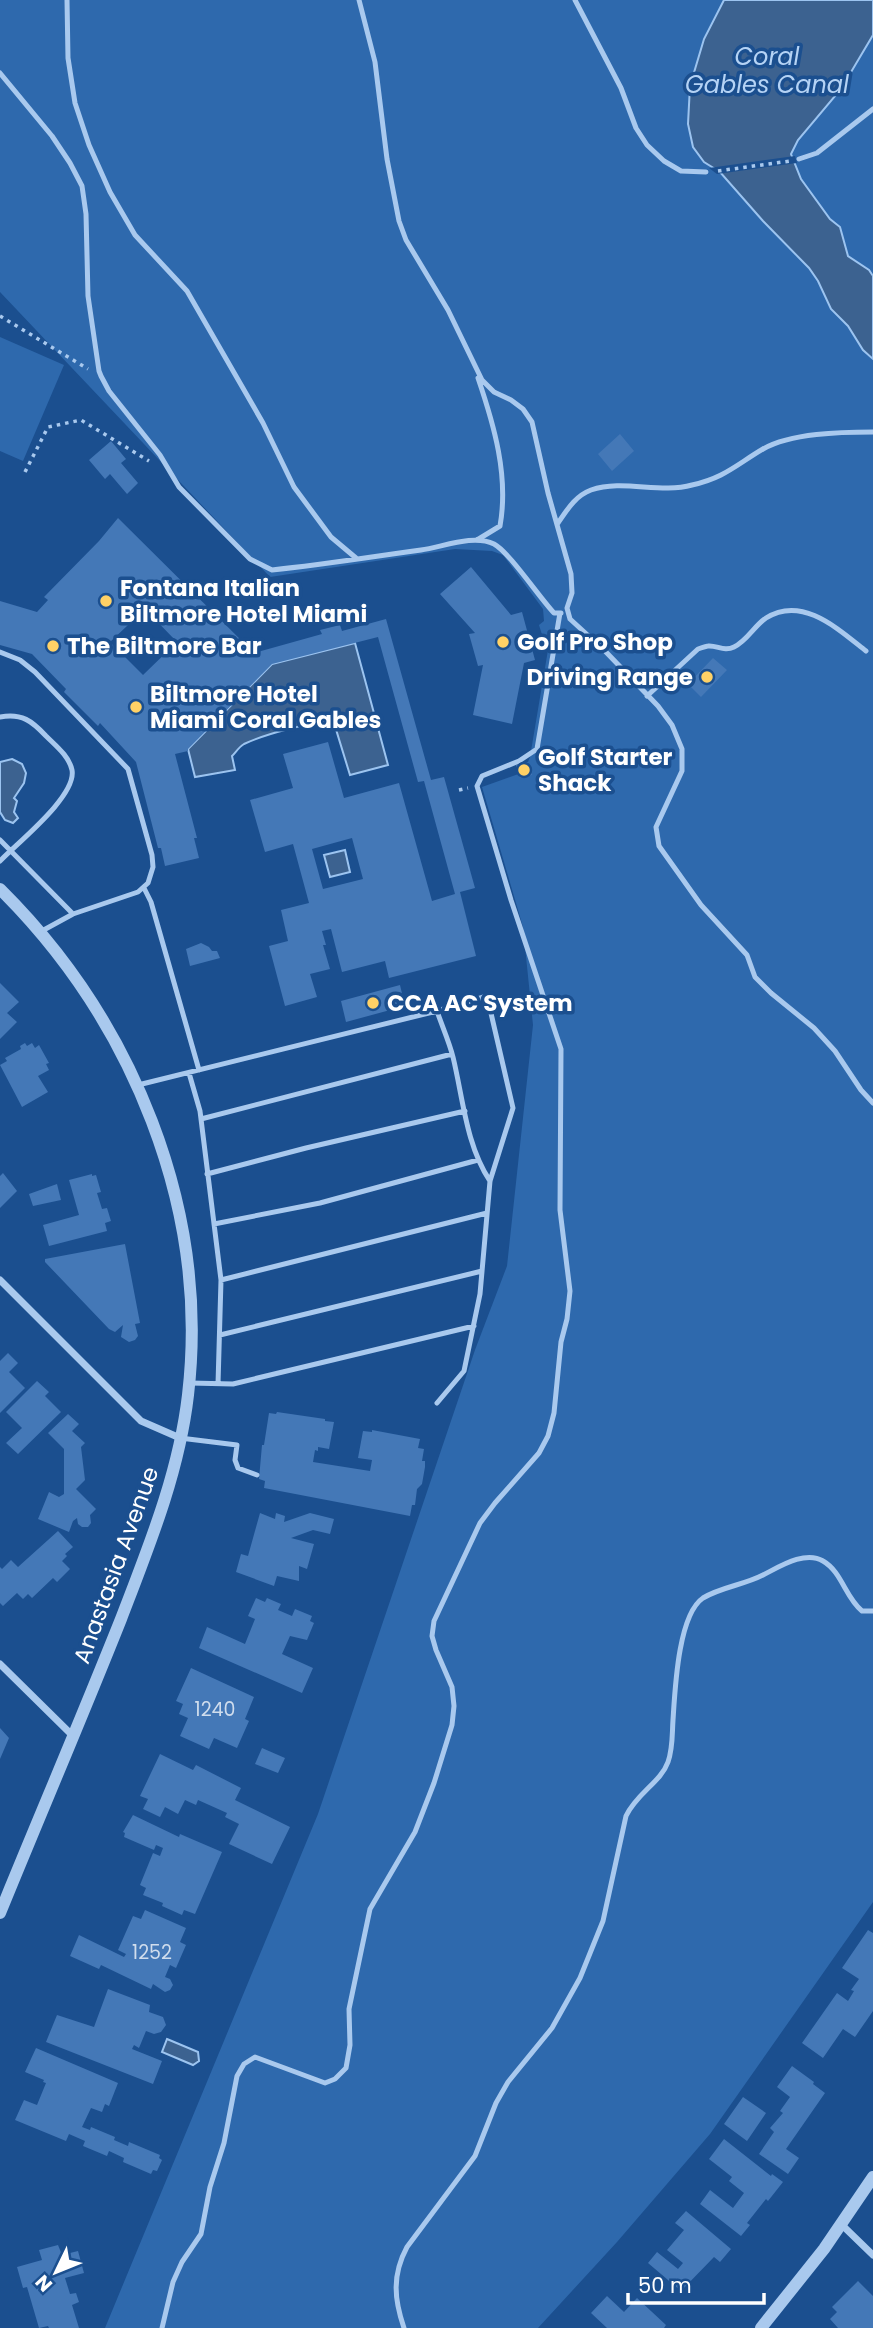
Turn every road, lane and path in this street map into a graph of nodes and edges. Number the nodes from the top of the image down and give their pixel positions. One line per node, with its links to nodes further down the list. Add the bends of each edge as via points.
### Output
1 (68, 0): 16 (lane, via 68,58 75,103 110,192 135,235 187,290 294,487 331,537)
2 (359, 0): 9 (lane, via 375,62 399,221)
3 (575, 0): 7 (lane, via 647,145 681,171)
4 (0, 73): 10 (lane, via 52,136 82,186 88,296)
5 (873, 109): 6 (lane, via 817,153)
6 (799, 159): 7 (path)
7 (706, 172)
8 (0, 316): 10 (path)
9 (473, 365): 14 (lane, via 494,392 523,409 533,422); 15 (lane, via 495,437 504,505 500,526)
10 (101, 376): 16 (lane, via 179,487 250,559 272,570)
11 (873, 432): 14 (lane, via 788,440 764,448 716,478 689,486 592,490 576,498)
12 (149, 461): 13 (path, via 81,420 48,427)
13 (25, 472)
14 (558, 523): 18 (lane, via 571,575)
15 (477, 540): 16 (lane); 17 (lane, via 504,550 539,597 554,613)
16 (356, 558)
17 (560, 612): 18 (lane); 60 (lane, via 537,749 482,776 477,786 561,1049 560,1210 570,1291 554,1413 539,1453 480,1523 434,1621 432,1636 452,1687 452,1725 415,1832 370,1909 349,2009 346,2068 325,2083 255,2057 244,2064 237,2076 201,2234 173,2282)
18 (568, 613): 21 (lane)
19 (866, 651): 21 (lane, via 818,617 780,611 764,619 734,648 708,645 698,649)
20 (0, 652): 26 (lane, via 35,671 128,769 152,855 152,875)
21 (647, 696): 35 (lane, via 672,725 682,749 682,771 656,827 659,846 701,905 747,955 755,977 814,1028)
22 (0, 717): 24 (lane, via 19,715 34,723 72,769 64,796)
23 (0, 840): 24 (lane)
24 (10, 850): 25 (lane); 28 (lane)
25 (0, 861)
26 (144, 888): 28 (lane); 32 (lane)
27 (0, 889): 29 (street, Anastasia Avenue)
28 (74, 914): 29 (lane)
29 (40, 932): 34 (street, Anastasia Avenue, via 88,993)
30 (437, 1011): 31 (lane); 32 (lane); 40 (lane, via 487,996 513,1108)
31 (452, 1054): 36 (lane); 37 (lane)
32 (199, 1070): 33 (lane)
33 (189, 1073): 34 (lane); 37 (lane)
34 (138, 1085): 48 (street, Anastasia Avenue, via 162,1149 179,1218 191,1311)
35 (873, 1103)
36 (465, 1111): 38 (lane); 39 (lane)
37 (201, 1119): 39 (lane)
38 (478, 1160): 40 (lane); 42 (lane, via 320,1203)
39 (207, 1174): 42 (lane)
40 (490, 1181): 41 (lane)
41 (487, 1213): 43 (lane); 45 (lane)
42 (214, 1224): 45 (lane)
43 (482, 1271): 46 (lane); 47 (lane)
44 (0, 1280): 51 (street, via 141,1421)
45 (221, 1280): 47 (lane)
46 (474, 1326): 49 (lane); 50 (lane, via 464,1371)
47 (219, 1335): 49 (lane)
48 (189, 1382): 49 (lane); 51 (street, Anastasia Avenue)
49 (218, 1384)
50 (437, 1403)
51 (180, 1438): 52 (lane, via 237,1445 237,1468); 55 (street, Anastasia Avenue, via 149,1547)
52 (257, 1475)
53 (873, 1611): 61 (lane, via 862,1611 852,1602 835,1572 814,1557 705,1597 693,1606 683,1639 667,1765 626,1816 603,1921 580,1978 552,2028 508,2082 475,2156 398,2264 396,2306)
54 (0, 1664): 55 (street)
55 (73, 1736): 56 (street, Anastasia Avenue)
56 (0, 1913)
57 (873, 2177): 58 (street)
58 (842, 2225): 59 (street); 62 (street)
59 (873, 2255)
60 (162, 2328)
61 (404, 2328)
62 (761, 2328)

